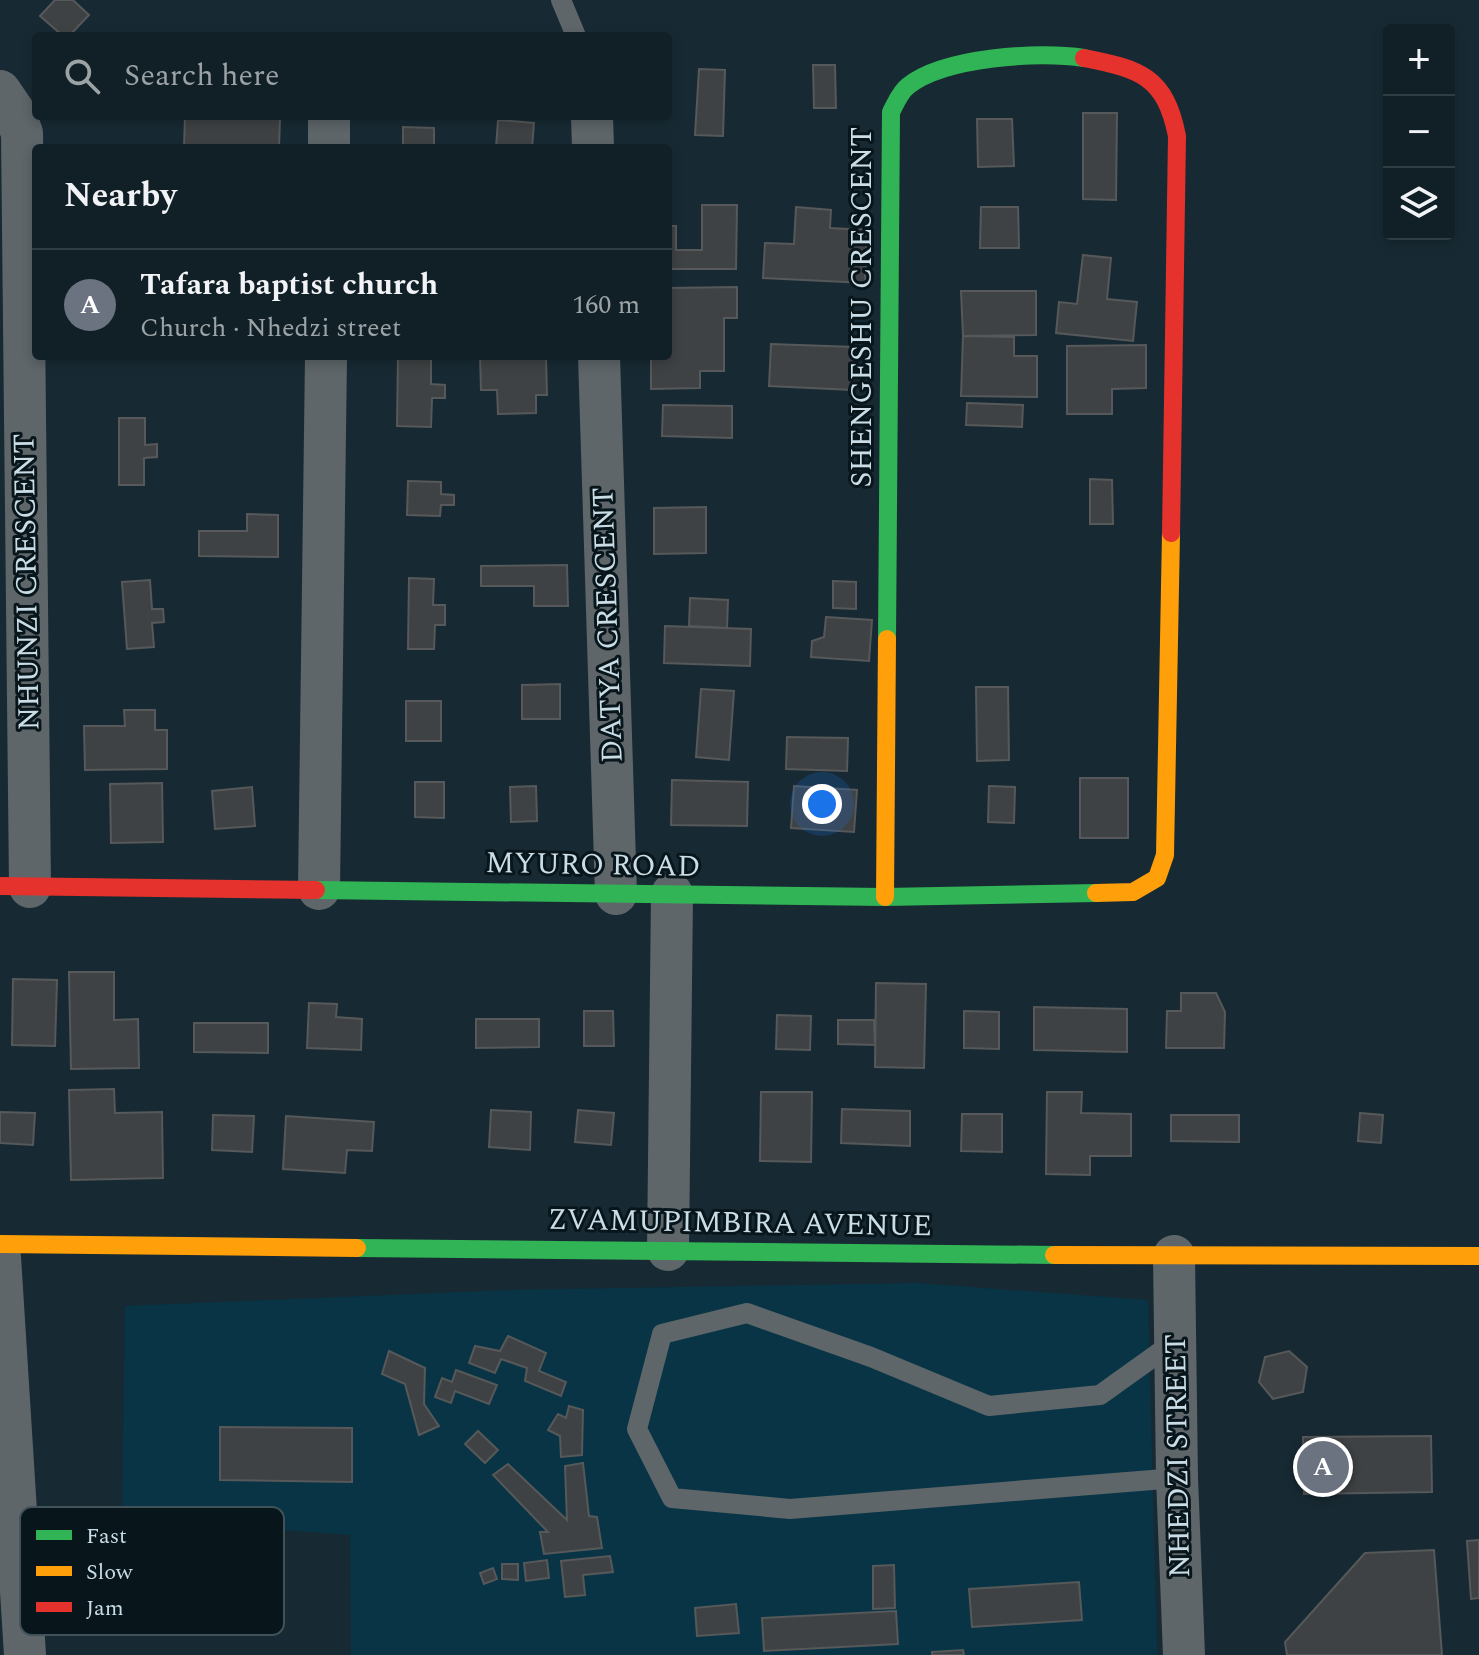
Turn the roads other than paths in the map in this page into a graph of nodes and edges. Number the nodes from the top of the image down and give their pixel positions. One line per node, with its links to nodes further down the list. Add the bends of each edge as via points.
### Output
1 (561, 0): 2 (lane)
2 (574, 32)
3 (0, 91): 11 (street, NHUNZI CRESCENT, via 22,133)
4 (329, 120): 6 (street)
5 (592, 120): 7 (street)
6 (329, 144)
7 (593, 144)
8 (326, 360): 12 (street)
9 (599, 360): 13 (street, DATYA CRESCENT)
10 (1165, 855): 15 (street, MYURO ROAD, via 1157,878 1133,892); 15 (street, SHENGESHU CRESCENT, via 1178,144 1172,114 1154,83 1111,63 1047,54 1010,57 935,71 906,87 891,112)
11 (15, 886): 12 (street, MYURO ROAD)
12 (319, 889): 13 (street, MYURO ROAD)
13 (616, 894): 14 (street, MYURO ROAD)
14 (672, 894): 15 (street, MYURO ROAD); 17 (street)
15 (885, 897)
16 (0, 1244): 17 (street, ZVAMUPIMBIRA AVENUE)
17 (668, 1250): 18 (street, ZVAMUPIMBIRA AVENUE)
18 (1174, 1256): 19 (street, ZVAMUPIMBIRA AVENUE); 21 (street, NHEDZI STREET)
19 (1479, 1256)
20 (0, 1257): 23 (street)
21 (1175, 1342): 22 (street, NHEDZI STREET); 22 (lane, via 1100,1395 989,1406 747,1313 662,1334 637,1429 672,1498 790,1509)
22 (1177, 1478): 27 (street, NHEDZI STREET)
23 (10, 1554): 24 (street)
24 (20, 1621)
25 (22, 1635): 26 (street)
26 (25, 1655)
27 (1184, 1655)

